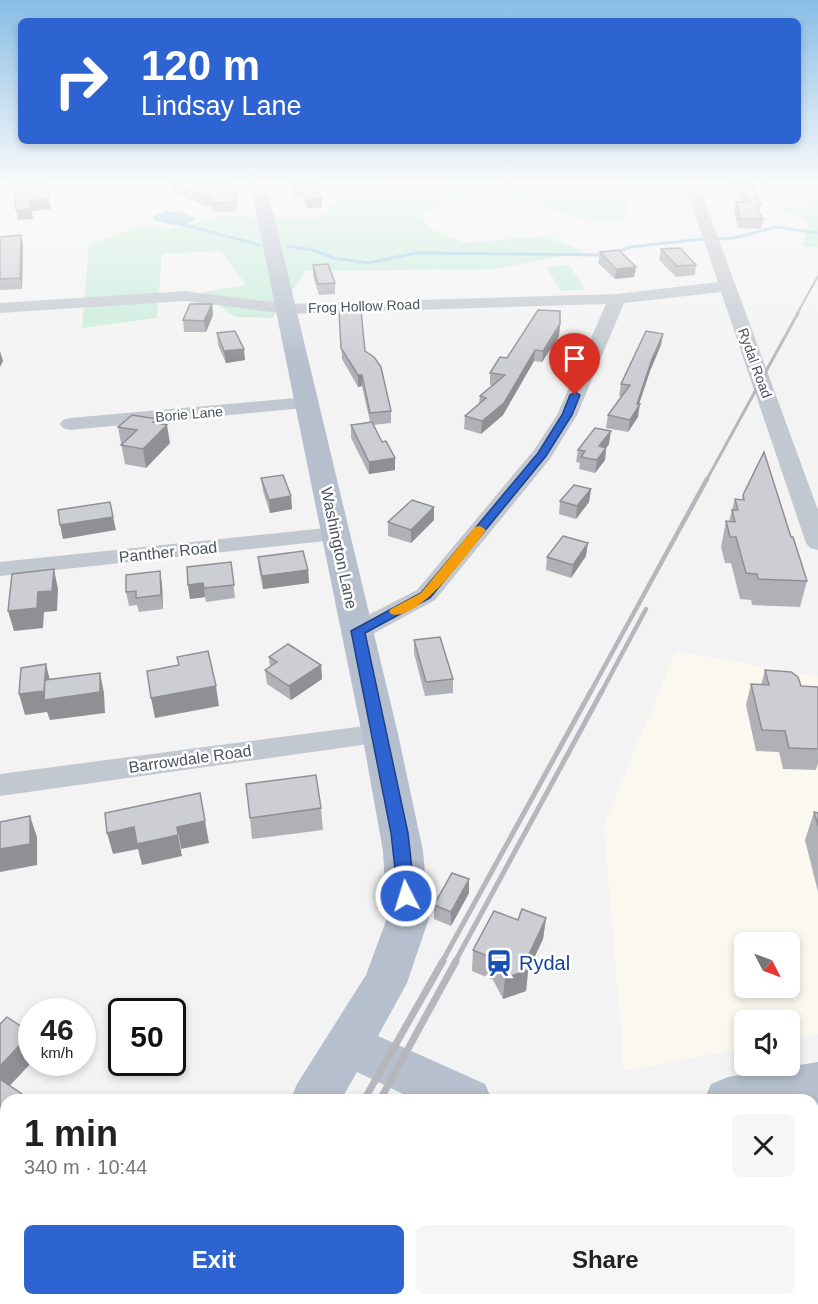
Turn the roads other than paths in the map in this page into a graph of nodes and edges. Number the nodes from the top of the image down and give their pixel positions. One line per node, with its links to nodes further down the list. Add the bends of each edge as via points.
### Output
1 (272, 244): 6 (main road, Washington Lane)
2 (713, 244): 3 (street, Rydal Road)
3 (728, 286): 4 (street, Frog Hollow Road); 10 (street, Rydal Road)
4 (617, 299): 6 (street, Frog Hollow Road); 12 (street, via 567,415 542,454 426,595)
5 (0, 308): 6 (street, Frog Hollow Road, via 185,296)
6 (288, 309): 7 (main road, Washington Lane)
7 (308, 403): 8 (street, Borie Lane); 9 (main road, Washington Lane)
8 (70, 424)
9 (336, 534): 11 (street, Panther Road); 12 (main road, Washington Lane)
10 (818, 543)
11 (0, 569)
12 (358, 631): 13 (main road, Washington Lane)
13 (380, 734): 14 (street, Barrowdale Road); 15 (main road, Washington Lane, via 403,851 408,918 385,983)
14 (0, 785)
15 (349, 1045): 17 (main road, Washington Lane); 18 (main road)
16 (818, 1084): 19 (main road)
17 (318, 1094)
18 (455, 1094)
19 (762, 1094)

